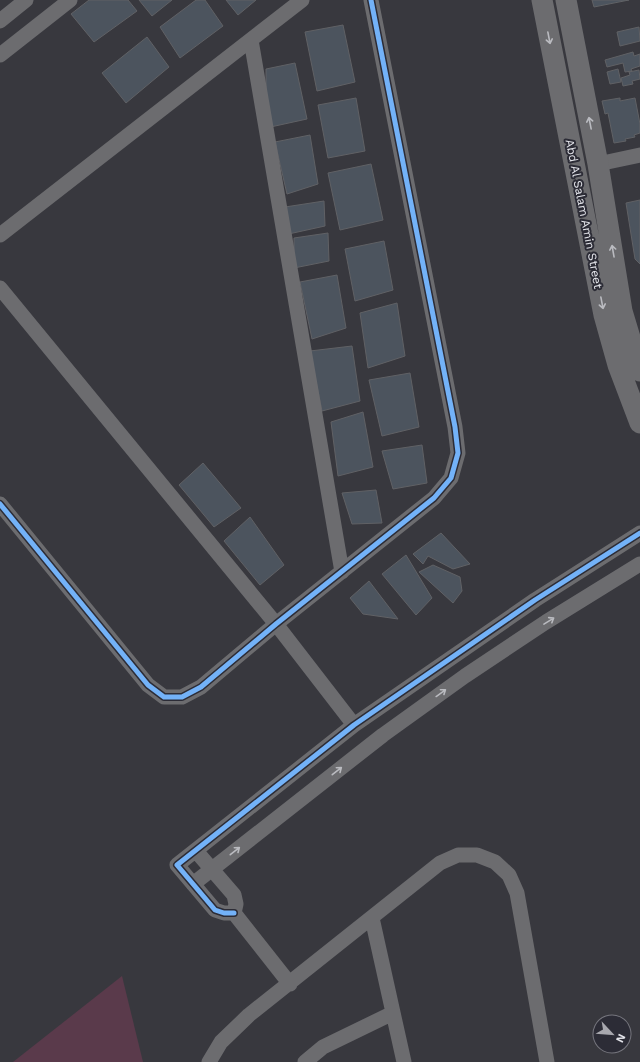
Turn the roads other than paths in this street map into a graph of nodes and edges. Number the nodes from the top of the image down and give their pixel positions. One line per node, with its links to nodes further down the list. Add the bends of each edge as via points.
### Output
1 (26, 0): 7 (street)
2 (70, 0): 9 (street)
3 (302, 0): 8 (street)
4 (371, 0): 19 (street, via 458,453 451,478 434,498)
5 (542, 0): 15 (street, Abd Al Salam Amin Street, one-way to 15, via 604,315 618,365)
6 (566, 0): 11 (street, Abd Al Salam Amin Street, one-way to 6)
7 (0, 21)
8 (250, 40): 12 (street); 19 (street)
9 (0, 55)
10 (640, 155): 11 (street)
11 (598, 164): 14 (street, Abd Al Salam Amin Street, one-way to 11, via 622,310)
12 (0, 235)
13 (0, 288): 20 (street)
14 (640, 371)
15 (640, 424)
16 (0, 504): 20 (street, via 148,685 164,697 182,697 201,687)
17 (640, 533): 21 (street, via 535,600)
18 (640, 564): 23 (street, one-way to 18, via 383,735 465,676)
19 (342, 572): 20 (street)
20 (276, 624): 21 (street)
21 (354, 725): 22 (street)
22 (196, 851): 23 (street); 24 (street, via 177,865)
23 (212, 869): 24 (street); 25 (street, via 234,895)
24 (193, 884): 25 (street, via 215,910)
25 (234, 913): 27 (street)
26 (372, 918): 27 (street); 28 (street); 32 (street, via 440,863 458,855 477,855 495,862 509,875 517,893)
27 (290, 984): 29 (street, via 249,1015 221,1042)
28 (393, 1013): 30 (street, via 323,1047); 31 (street)
29 (209, 1062)
30 (305, 1062)
31 (404, 1062)
32 (547, 1062)

